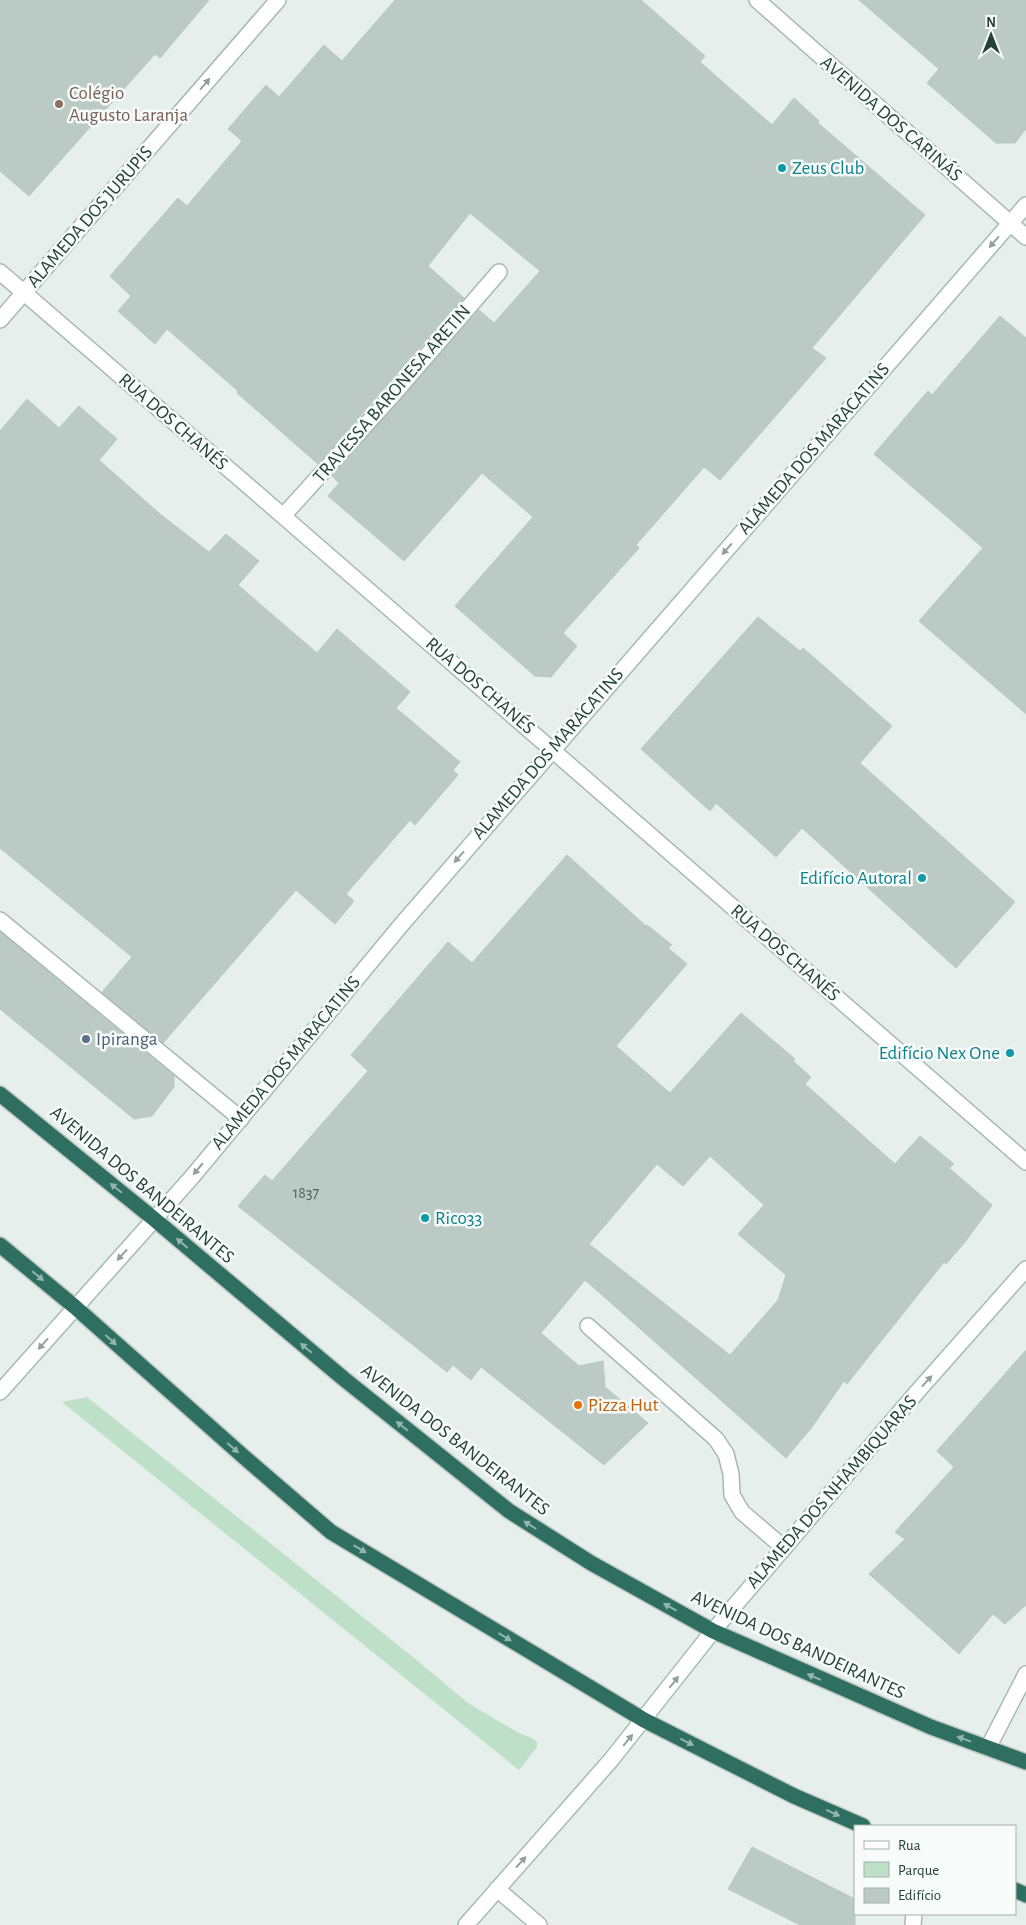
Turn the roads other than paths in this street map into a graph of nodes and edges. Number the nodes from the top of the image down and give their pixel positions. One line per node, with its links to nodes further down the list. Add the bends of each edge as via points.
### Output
1 (278, 0): 8 (street, ALAMEDA DOS JURUPIS, one-way to 1)
2 (757, 0): 4 (street, AVENIDA DOS CARINÁS)
3 (1026, 205): 4 (street, ALAMEDA DOS MARACATINS)
4 (1010, 224): 5 (street, AVENIDA DOS CARINÁS); 11 (street, ALAMEDA DOS MARACATINS, one-way to 11)
5 (1026, 237)
6 (0, 272): 8 (street, RUA DOS CHANÉS)
7 (499, 272): 10 (street, TRAVESSA BARONESA ARETIN)
8 (24, 293): 9 (street, ALAMEDA DOS JURUPIS); 10 (street, RUA DOS CHANÉS)
9 (0, 320)
10 (283, 516): 11 (street, RUA DOS CHANÉS)
11 (552, 749): 14 (street, ALAMEDA DOS MARACATINS, one-way to 14); 15 (street, RUA DOS CHANÉS)
12 (0, 920): 14 (street)
13 (0, 1094): 16 (highway, AVENIDA DOS BANDEIRANTES, one-way to 13)
14 (241, 1119): 16 (street, ALAMEDA DOS MARACATINS, one-way to 16)
15 (1026, 1162)
16 (154, 1218): 19 (street, ALAMEDA DOS MARACATINS, one-way to 19); 23 (highway, AVENIDA DOS BANDEIRANTES, one-way to 16, via 591,1563 509,1512 344,1379)
17 (0, 1245): 19 (highway, one-way to 19)
18 (1026, 1269): 22 (street, ALAMEDA DOS NHAMBIQUARAS, one-way to 18)
19 (75, 1308): 21 (street, ALAMEDA DOS MARACATINS, one-way to 21); 25 (highway, one-way to 25, via 332,1532)
20 (588, 1326): 22 (street, via 716,1439 726,1454 732,1495 742,1512)
21 (0, 1392)
22 (784, 1548): 23 (street, ALAMEDA DOS NHAMBIQUARAS)
23 (713, 1631): 25 (street, ALAMEDA DOS NHAMBIQUARAS, one-way to 23); 26 (highway, AVENIDA DOS BANDEIRANTES, one-way to 23, via 931,1728)
24 (1026, 1674): 26 (street)
25 (644, 1720): 28 (highway, one-way to 28, via 794,1796); 29 (street, ALAMEDA DOS NHAMBIQUARAS, one-way to 25)
26 (988, 1748): 27 (highway, AVENIDA DOS BANDEIRANTES)
27 (1026, 1762)
28 (860, 1825)
29 (497, 1889): 30 (street, ALAMEDA DOS NHAMBIQUARAS); 31 (street)
30 (466, 1925)
31 (539, 1925)

